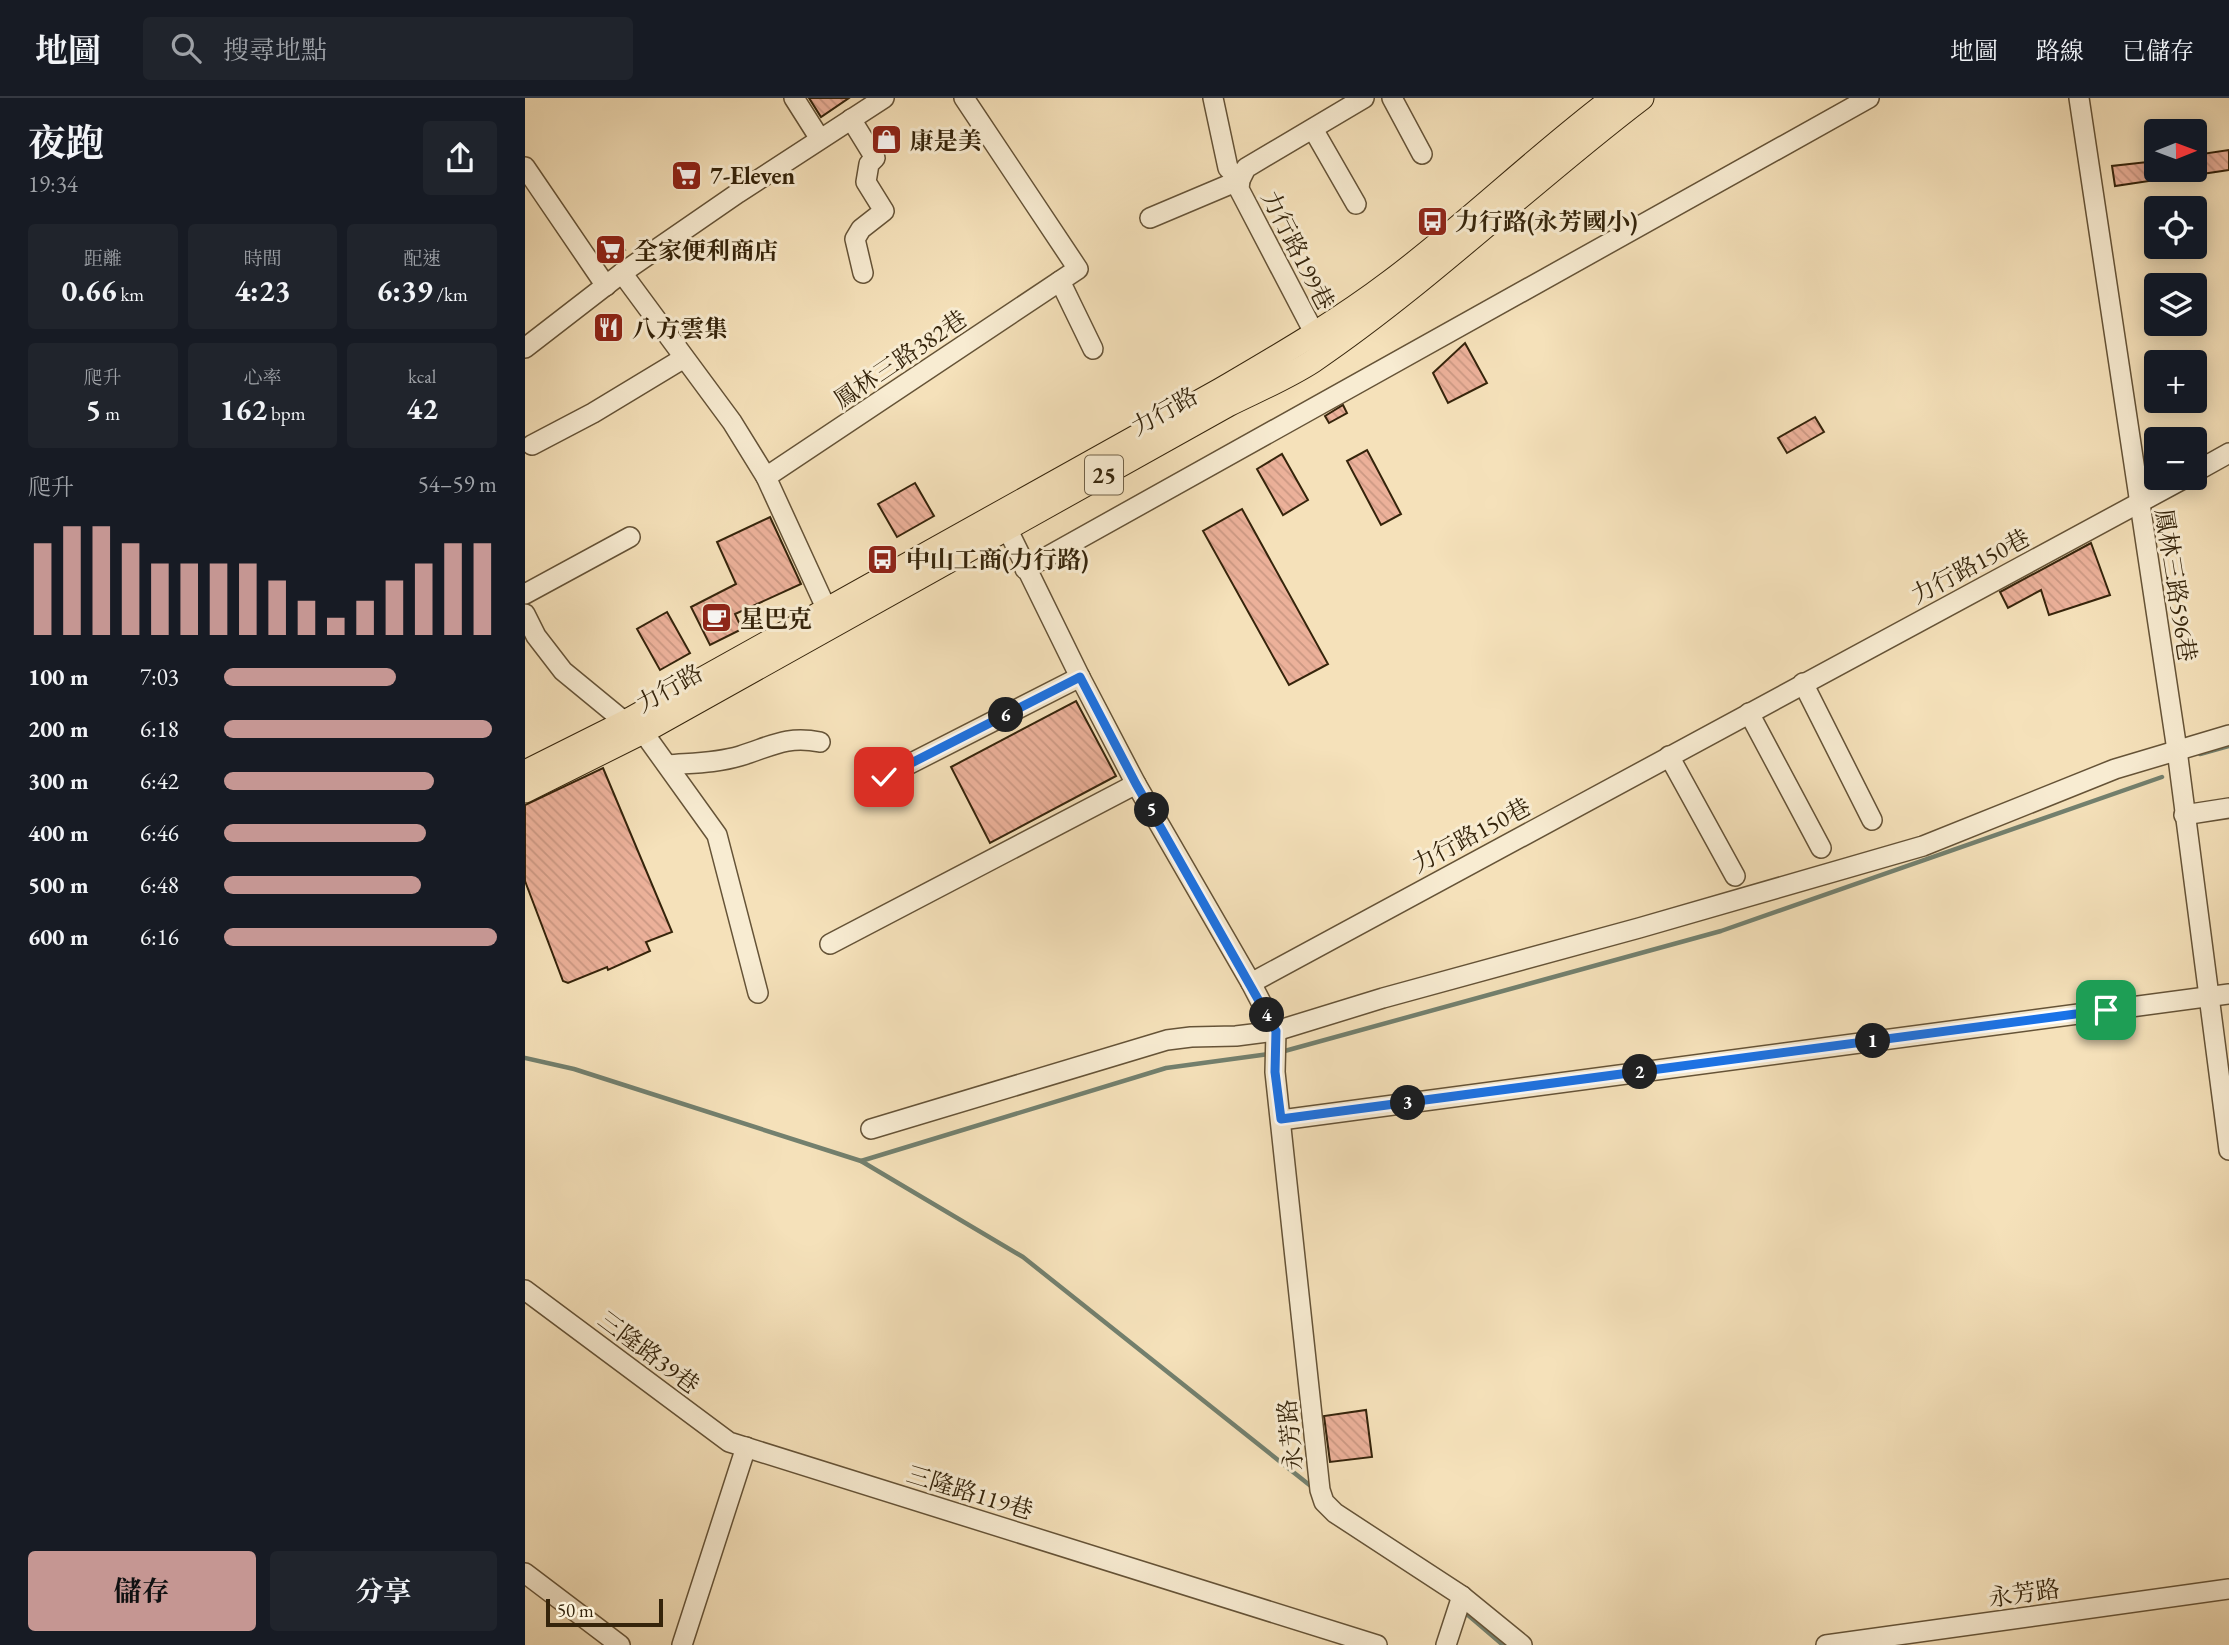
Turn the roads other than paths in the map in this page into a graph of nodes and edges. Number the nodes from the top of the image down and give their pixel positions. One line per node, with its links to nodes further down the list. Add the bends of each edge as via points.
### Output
1 (794, 98): 13 (street)
2 (884, 98): 11 (street)
3 (964, 98): 21 (street, via 1078,269)
4 (1213, 98): 16 (street, via 1228,168)
5 (1364, 98): 12 (street)
6 (1392, 98): 14 (street)
7 (1613, 98): 23 (main road, 力行路 / 25)
8 (1642, 98): 23 (main road, 力行路 / 25, via 1402,295)
9 (1869, 98): 35 (street)
10 (2079, 98): 32 (street, 鳳林三路596巷)
11 (851, 119): 13 (street); 19 (street, via 875,159 869,164 866,182 884,211 855,239)
12 (1313, 129): 16 (street, via 1246,168); 17 (street)
13 (820, 139): 20 (street)
14 (1422, 155)
15 (525, 167): 22 (street)
16 (1240, 180): 18 (street, 力行路199巷); 23 (street, 力行路199巷, via 1239,189)
17 (1356, 204)
18 (1150, 218)
19 (863, 273)
20 (622, 274): 22 (street); 26 (street)
21 (1060, 281): 25 (street); 30 (street, 鳳林三路382巷)
22 (606, 286): 24 (street)
23 (1319, 343): 33 (main road, 力行路 / 25)
24 (525, 348)
25 (1093, 349)
26 (684, 358): 27 (street); 30 (street)
27 (532, 445)
28 (2229, 453): 29 (street)
29 (2207, 465)
30 (767, 477): 37 (street)
31 (2163, 490): 32 (street, 力行路150巷)
32 (2139, 503): 40 (street, 力行路150巷); 45 (street, 鳳林三路596巷)
33 (1003, 521): 35 (street); 37 (main road, 力行路 / 25); 42 (main road, 力行路 / 25)
34 (630, 537): 36 (street)
35 (1025, 569): 39 (street)
36 (525, 594)
37 (827, 610): 42 (main road, 力行路 / 25)
38 (525, 614): 42 (street, via 563,671)
39 (1080, 677): 49 (street); 50 (street)
40 (1804, 684): 41 (street, 力行路150巷); 54 (street)
41 (1749, 713): 46 (street, 力行路150巷); 55 (street)
42 (634, 727): 47 (street); 48 (main road, 力行路 / 25); 51 (main road, 力行路 / 25)
43 (2229, 735): 45 (street)
44 (820, 742): 47 (street, via 802,738 724,760)
45 (2177, 750): 53 (street, 鳳林三路596巷); 62 (street, via 2115,769 1923,846)
46 (1669, 756): 56 (street); 58 (street, 力行路150巷)
47 (668, 765): 59 (street, via 717,835)
48 (525, 772)
49 (884, 777)
50 (1136, 784): 57 (street); 58 (street)
51 (525, 791)
52 (2229, 808): 53 (street)
53 (2184, 815): 61 (street, 鳳林三路596巷)
54 (1872, 820)
55 (1821, 848)
56 (1735, 876)
57 (830, 944)
58 (1251, 983): 62 (street)
59 (758, 993)
60 (2229, 994): 61 (street)
61 (2209, 997): 63 (street); 65 (street)
62 (1276, 1031): 63 (street); 64 (street, via 1167,1040)
63 (1281, 1119): 70 (street, 永芳路, via 1324,1502)
64 (871, 1129)
65 (2229, 1150)
66 (525, 1290): 67 (street, 三隆路39巷, via 729,1442)
67 (746, 1447): 72 (street); 73 (street, 三隆路119巷)
68 (525, 1573): 71 (street)
69 (2229, 1589): 76 (street, 永芳路)
70 (1462, 1596): 74 (street); 75 (street, 永芳路)
71 (620, 1645)
72 (682, 1645)
73 (1377, 1645)
74 (1445, 1645)
75 (1522, 1645)
76 (1826, 1645)

